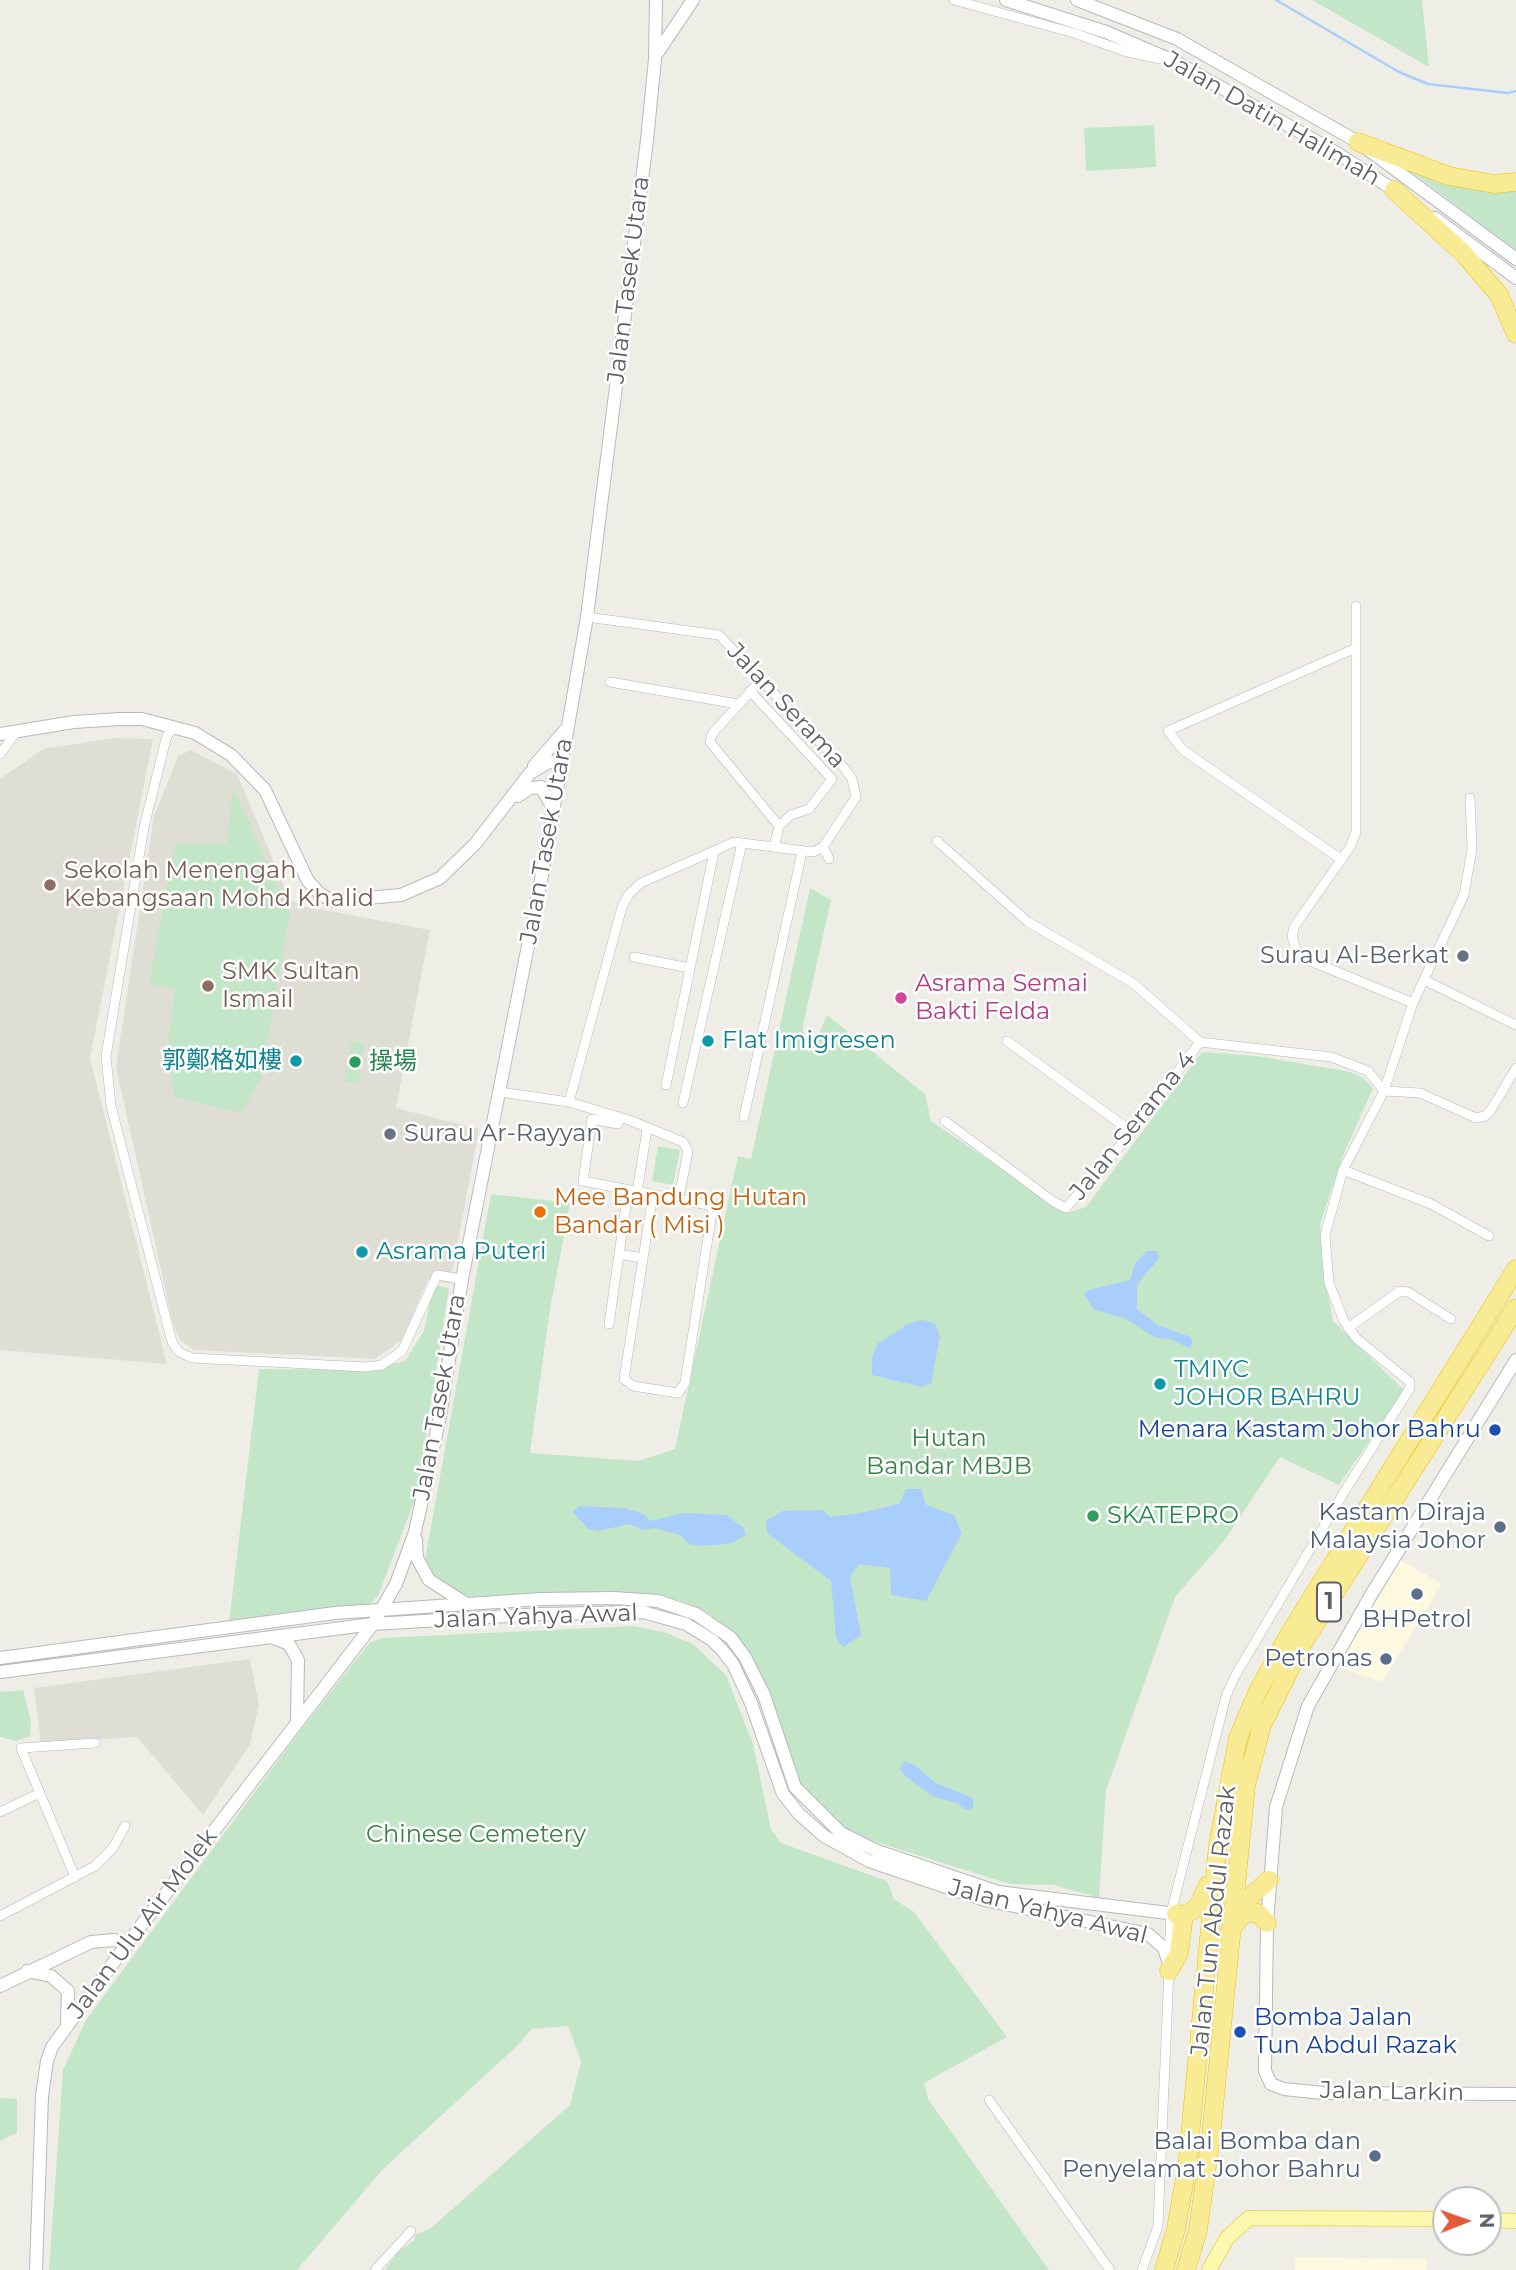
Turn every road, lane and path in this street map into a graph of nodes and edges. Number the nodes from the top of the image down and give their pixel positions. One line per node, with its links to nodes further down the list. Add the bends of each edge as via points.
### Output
1 (656, 0): 7 (street, Jalan Tasek Utara)
2 (699, 0): 6 (street)
3 (954, 0): 8 (street, via 1127,52)
4 (1006, 0): 8 (street, Jalan Datin Halimah, via 1106,32)
5 (1077, 0): 9 (street, Jalan Datin Halimah, via 1177,39)
6 (689, 4): 7 (street, Jalan Tasek Utara)
7 (655, 59): 16 (street, Jalan Tasek Utara)
8 (1176, 62): 11 (street, Jalan Datin Halimah)
9 (1358, 142): 10 (highway, via 1449,176 1494,184); 12 (street, Jalan Datin Halimah)
10 (1516, 182)
11 (1394, 190): 13 (street, Jalan Datin Halimah); 14 (highway, via 1464,254 1499,295)
12 (1516, 259)
13 (1516, 278)
14 (1516, 334)
15 (1356, 606): 17 (street)
16 (587, 617): 19 (street, Jalan Serama, via 719,635); 21 (street, Jalan Tasek Utara)
17 (1356, 648): 39 (street, via 1356,832); 39 (street, via 1168,731 1183,750)
18 (610, 682): 20 (street)
19 (755, 686): 20 (street); 31 (street, via 832,779 809,809 791,815); 35 (street, Jalan Serama, via 852,779 854,801)
20 (738, 704): 31 (street, via 710,742)
21 (569, 724): 26 (street, Jalan Tasek Utara); 27 (street, via 524,776)
22 (177, 728): 23 (street, via 120,719); 29 (street, via 195,733 251,773 265,790 307,881 333,901 401,895 440,878); 66 (street, via 166,739 144,827 106,1056 111,1106 172,1342 192,1358 382,1365 402,1351 437,1275)
23 (17, 732): 24 (street); 25 (street)
24 (0, 734)
25 (0, 754)
26 (562, 761): 27 (street, via 542,765); 30 (street, Jalan Tasek Utara)
27 (521, 786): 29 (street)
28 (1470, 798): 42 (street, via 1472,849 1464,895)
29 (510, 801): 30 (street, via 538,786 546,790)
30 (553, 809): 50 (street, Jalan Tasek Utara)
31 (779, 826): 34 (street)
32 (937, 841): 46 (street, via 1028,922 1133,983)
33 (742, 843): 34 (street); 36 (street); 52 (street)
34 (775, 844): 37 (street)
35 (822, 846): 37 (street); 38 (street)
36 (714, 852): 41 (street); 51 (street, via 641,883 625,901)
37 (802, 852): 54 (street)
38 (829, 859)
39 (1342, 859): 43 (street, via 1294,928 1296,949 1304,958)
40 (634, 957): 41 (street)
41 (689, 968): 48 (street)
42 (1424, 980): 43 (street); 44 (street)
43 (1413, 1003): 49 (street)
44 (1516, 1025)
45 (1007, 1041): 57 (street)
46 (1200, 1042): 49 (street, via 1331,1057 1368,1071); 57 (street, Jalan Serama 4)
47 (1516, 1068): 49 (street, via 1491,1110 1480,1118 1420,1093)
48 (666, 1085)
49 (1384, 1091): 58 (street)
50 (500, 1092): 51 (street); 66 (street, Jalan Tasek Utara)
51 (569, 1102): 53 (street)
52 (683, 1103)
53 (619, 1117): 56 (street); 59 (street, via 618,1124 592,1119 583,1181)
54 (744, 1117)
55 (945, 1121): 57 (street, Jalan Serama 4, via 1065,1208)
56 (647, 1130): 59 (street); 61 (street, via 688,1148)
57 (1132, 1132)
58 (1343, 1170): 62 (street, via 1431,1204); 70 (street, via 1328,1218 1325,1252 1329,1283)
59 (632, 1192): 60 (street); 63 (street)
60 (653, 1195): 61 (street); 64 (street)
61 (679, 1198): 64 (street, via 713,1206 681,1392 625,1381)
62 (1489, 1236)
63 (619, 1254): 64 (street); 69 (street)
64 (643, 1258)
65 (1516, 1269): 84 (highway, Jalan Tun Abdul Razak / 1, via 1258,1691 1236,1746)
66 (462, 1279): 72 (street, Jalan Tasek Utara)
67 (1516, 1308): 91 (highway, Jalan Tun Abdul Razak / 1, via 1275,1693 1246,1785)
68 (1451, 1319): 70 (street, via 1400,1291)
69 (608, 1324)
70 (1348, 1328): 87 (street, via 1410,1382 1410,1388 1235,1676 1218,1722)
71 (1514, 1367): 86 (street, via 1371,1595 1308,1706 1276,1807)
72 (415, 1532): 73 (street, via 417,1558 429,1580); 74 (street, Jalan Tasek Utara)
73 (466, 1604): 74 (street, Jalan Yahya Awal); 87 (street, Jalan Yahya Awal, via 614,1598 657,1601 696,1614 732,1638 746,1657 795,1787 841,1833 877,1851 998,1892)
74 (382, 1610): 75 (street, Jalan Tasek Utara); 77 (street, Jalan Yahya Awal)
75 (373, 1624): 76 (street, Jalan Yahya Awal); 79 (street, Jalan Ulu Air Molek); 93 (street, Jalan Yahya Awal, via 613,1611 643,1612 686,1624 712,1640 733,1664 783,1794 824,1836 869,1861 985,1900 1148,1934 1161,1944)
76 (270, 1636): 78 (street, Jalan Yahya Awal); 79 (street, via 289,1644 298,1660)
77 (0, 1658)
78 (0, 1672)
79 (297, 1720): 92 (street, Jalan Ulu Air Molek)
80 (95, 1743): 81 (street, via 22,1746)
81 (40, 1793): 82 (street); 85 (street)
82 (0, 1812)
83 (125, 1826): 85 (street, via 113,1848)
84 (1218, 1845): 87 (highway, via 1205,1896 1194,1912); 105 (highway, Jalan Tun Abdul Razak / 1, via 1187,2167)
85 (75, 1877): 89 (street)
86 (1269, 1880): 88 (highway, via 1249,1898); 90 (street)
87 (1177, 1910): 93 (highway, via 1179,1953)
88 (1244, 1913): 90 (highway, via 1258,1913); 91 (highway)
89 (0, 1916)
90 (1267, 1923): 97 (street, Jalan Larkin, via 1265,2071 1271,2084 1324,2093)
91 (1230, 1931): 106 (highway, Jalan Tun Abdul Razak / 1, via 1208,2162 1198,2230)
92 (127, 1944): 94 (street, via 91,1942); 96 (street, Jalan Ulu Air Molek)
93 (1169, 1968): 104 (street, via 1158,2225)
94 (27, 1971): 95 (street); 96 (street, via 51,1976 68,1991)
95 (0, 1986)
96 (66, 2026): 101 (street, Jalan Ulu Air Molek, via 47,2061)
97 (1515, 2094)
98 (989, 2100): 103 (street)
99 (1432, 2219): 107 (main road, via 1248,2218 1227,2238)
100 (411, 2231): 102 (street)
101 (36, 2270)
102 (375, 2270)
103 (1110, 2270)
104 (1142, 2270)
105 (1164, 2270)
106 (1186, 2270)
107 (1209, 2270)

